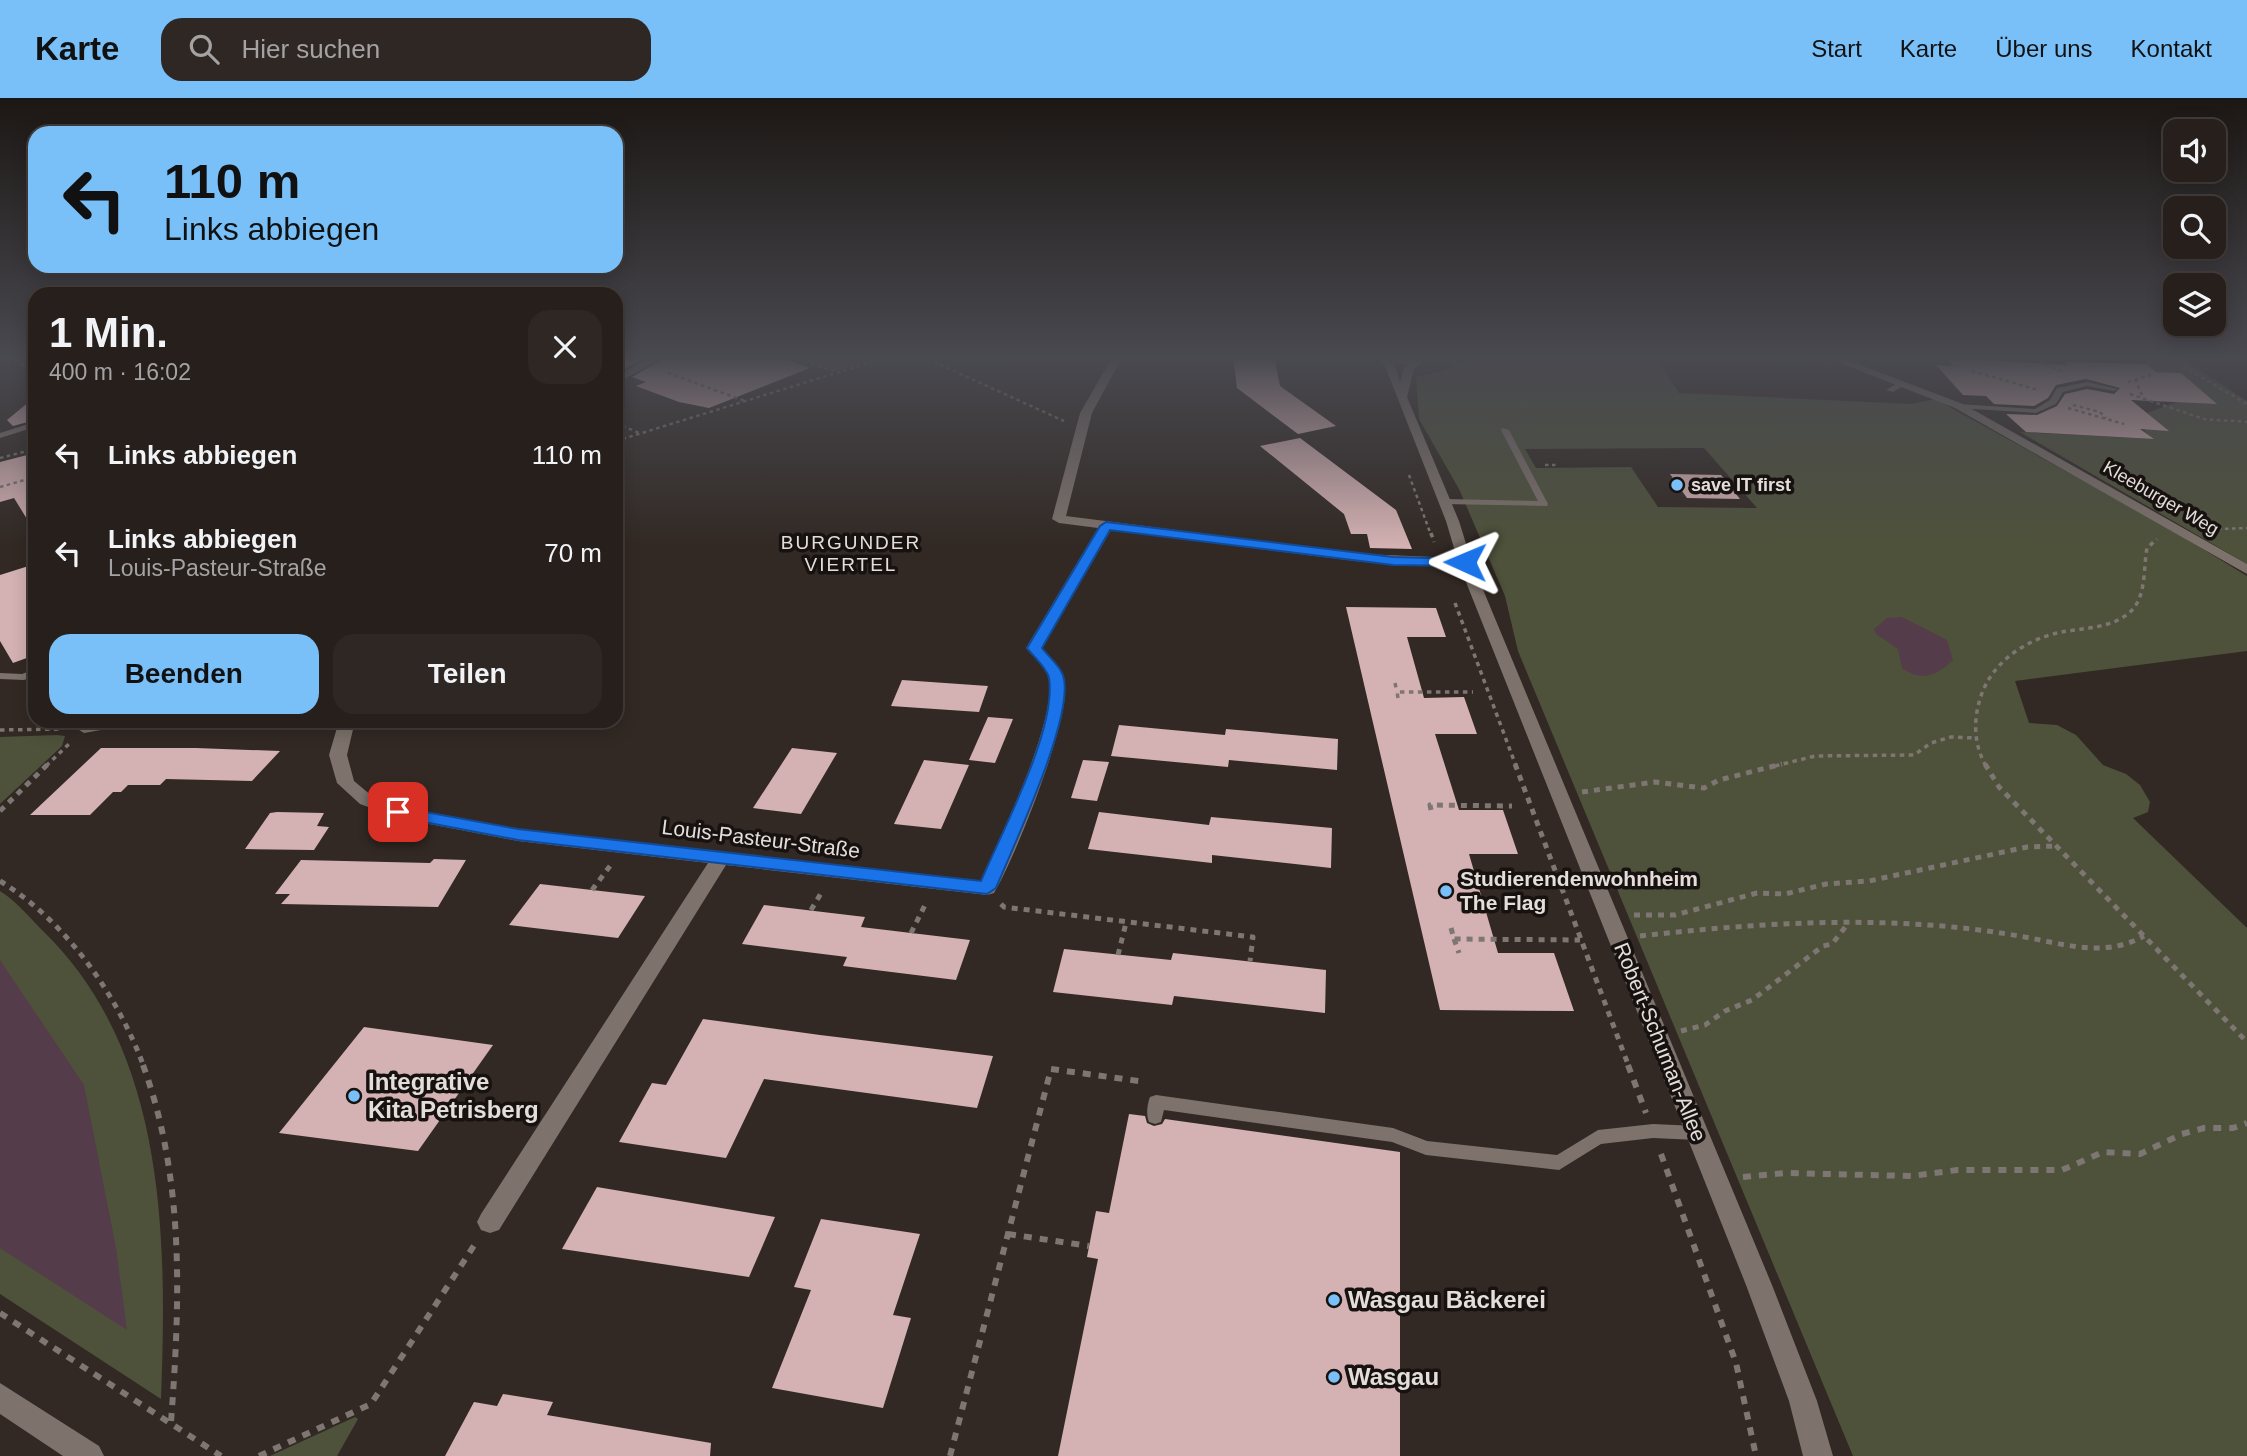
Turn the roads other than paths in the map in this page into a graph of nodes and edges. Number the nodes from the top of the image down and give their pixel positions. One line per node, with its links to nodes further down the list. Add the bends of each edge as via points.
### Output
1 (1084, 419): 8 (street, via 1059,519)
2 (1410, 419): 7 (street, Robert-Schuman-Allee)
3 (1983, 419): 10 (street, Kleeburger Weg)
4 (28, 426): 6 (lane)
5 (1504, 430): 7 (lane, via 1544,504)
6 (0, 436)
7 (1445, 502): 9 (street, Robert-Schuman-Allee)
8 (1106, 526): 9 (street, via 1363,558); 14 (street, Louis-Pasteur-Straße, via 1034,648 1056,675 1057,705 1044,750 987,888)
9 (1465, 562): 16 (street, Robert-Schuman-Allee)
10 (2247, 570)
11 (28, 675): 12 (lane)
12 (0, 676)
13 (345, 728): 14 (street, Louis-Pasteur-Straße, via 341,772 354,792 382,806 518,835)
14 (721, 857): 17 (street)
15 (1155, 1117): 16 (lane, via 1156,1102 1393,1135 1426,1149 1559,1163 1598,1137 1653,1131)
16 (1697, 1133): 20 (street, Robert-Schuman-Allee, via 1782,1343)
17 (490, 1222)
18 (0, 1397): 19 (street)
19 (89, 1456)
20 (1818, 1456)

